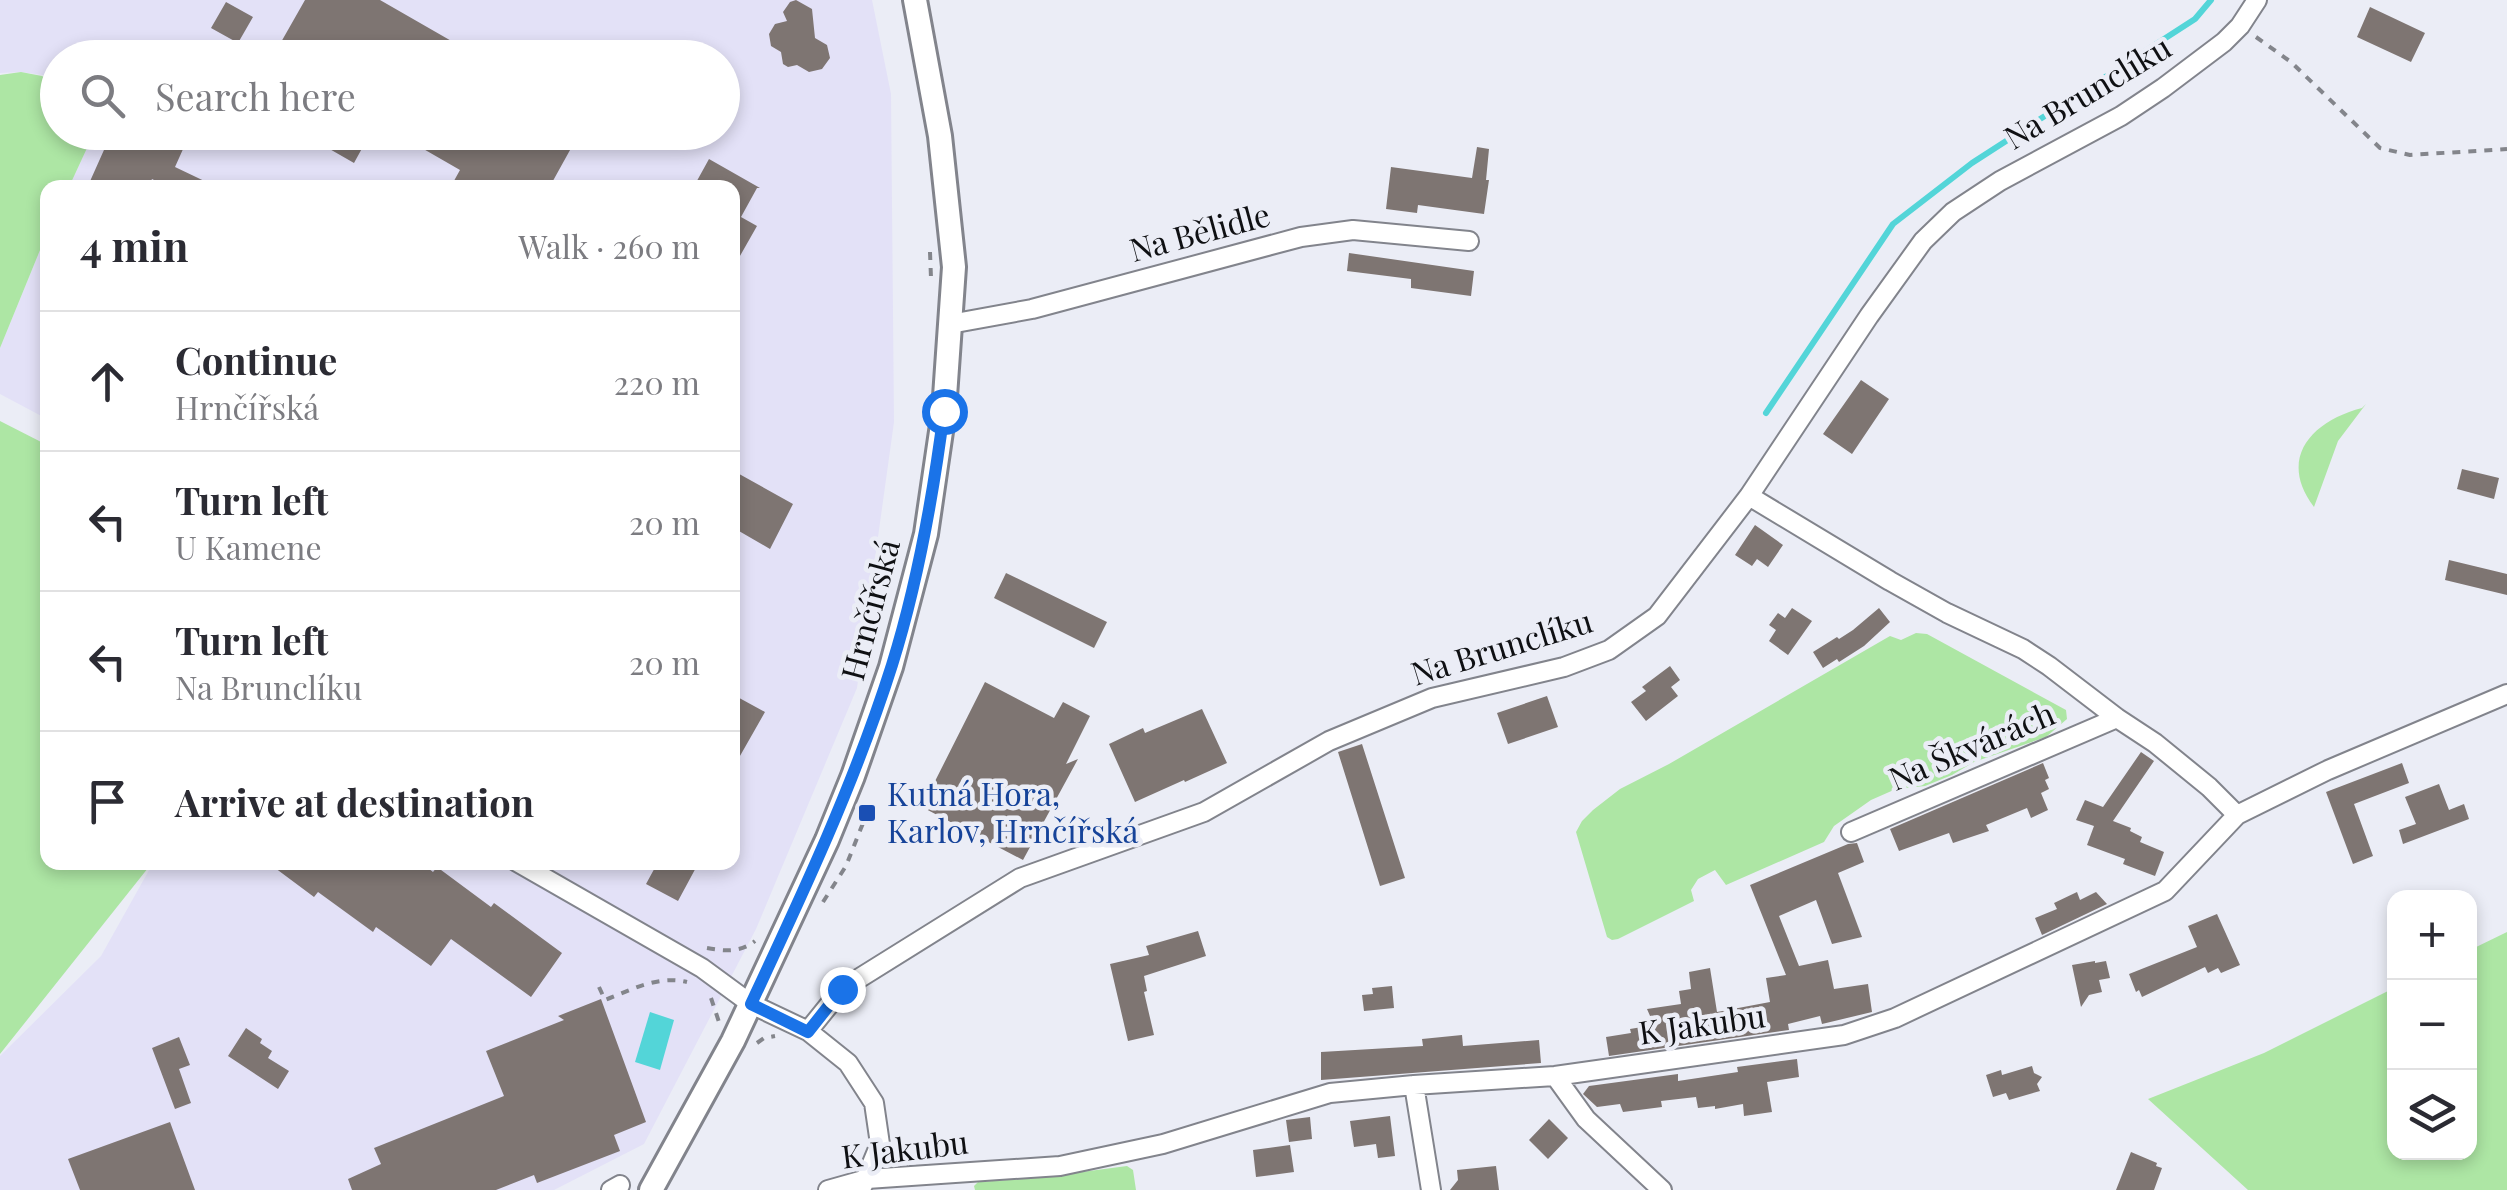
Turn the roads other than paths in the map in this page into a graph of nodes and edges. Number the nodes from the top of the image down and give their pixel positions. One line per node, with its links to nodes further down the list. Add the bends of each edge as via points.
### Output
1 (915, 0): 4 (main road, Hrnčířská, via 940,136 954,267)
2 (2257, 0): 5 (street, Na Brunclíku, via 2224,42 2178,77 2000,181 1923,241)
3 (1468, 241): 4 (street, Na Bělidle, via 1353,230 1300,237 1032,309)
4 (950, 324): 11 (main road, Hrnčířská, via 926,534 904,624 853,776)
5 (1749, 496): 7 (street, via 1947,613 2023,649); 12 (street, Na Brunclíku, via 1657,616 1609,650 1432,698 1329,741 1204,812 1020,878 842,989)
6 (2507, 694): 8 (street, K Jakubu)
7 (2117, 718): 8 (street, via 2155,742); 9 (street, Na Škvárách)
8 (2236, 815): 13 (street, K Jakubu, via 2165,891 1895,1018 1844,1036)
9 (1851, 832)
10 (532, 870): 11 (street, via 702,968)
11 (751, 1004): 12 (street); 16 (main road, Hrnčířská)
12 (808, 1032): 15 (street, via 848,1063 874,1103 880,1144)
13 (1555, 1076): 14 (street, K Jakubu); 19 (street, via 1586,1118)
14 (1414, 1084): 15 (street, K Jakubu, via 1330,1093 1163,1144 1060,1166); 18 (street)
15 (864, 1184): 17 (street, K Jakubu)
16 (651, 1190)
17 (828, 1190)
18 (1430, 1190)
19 (1662, 1190)

